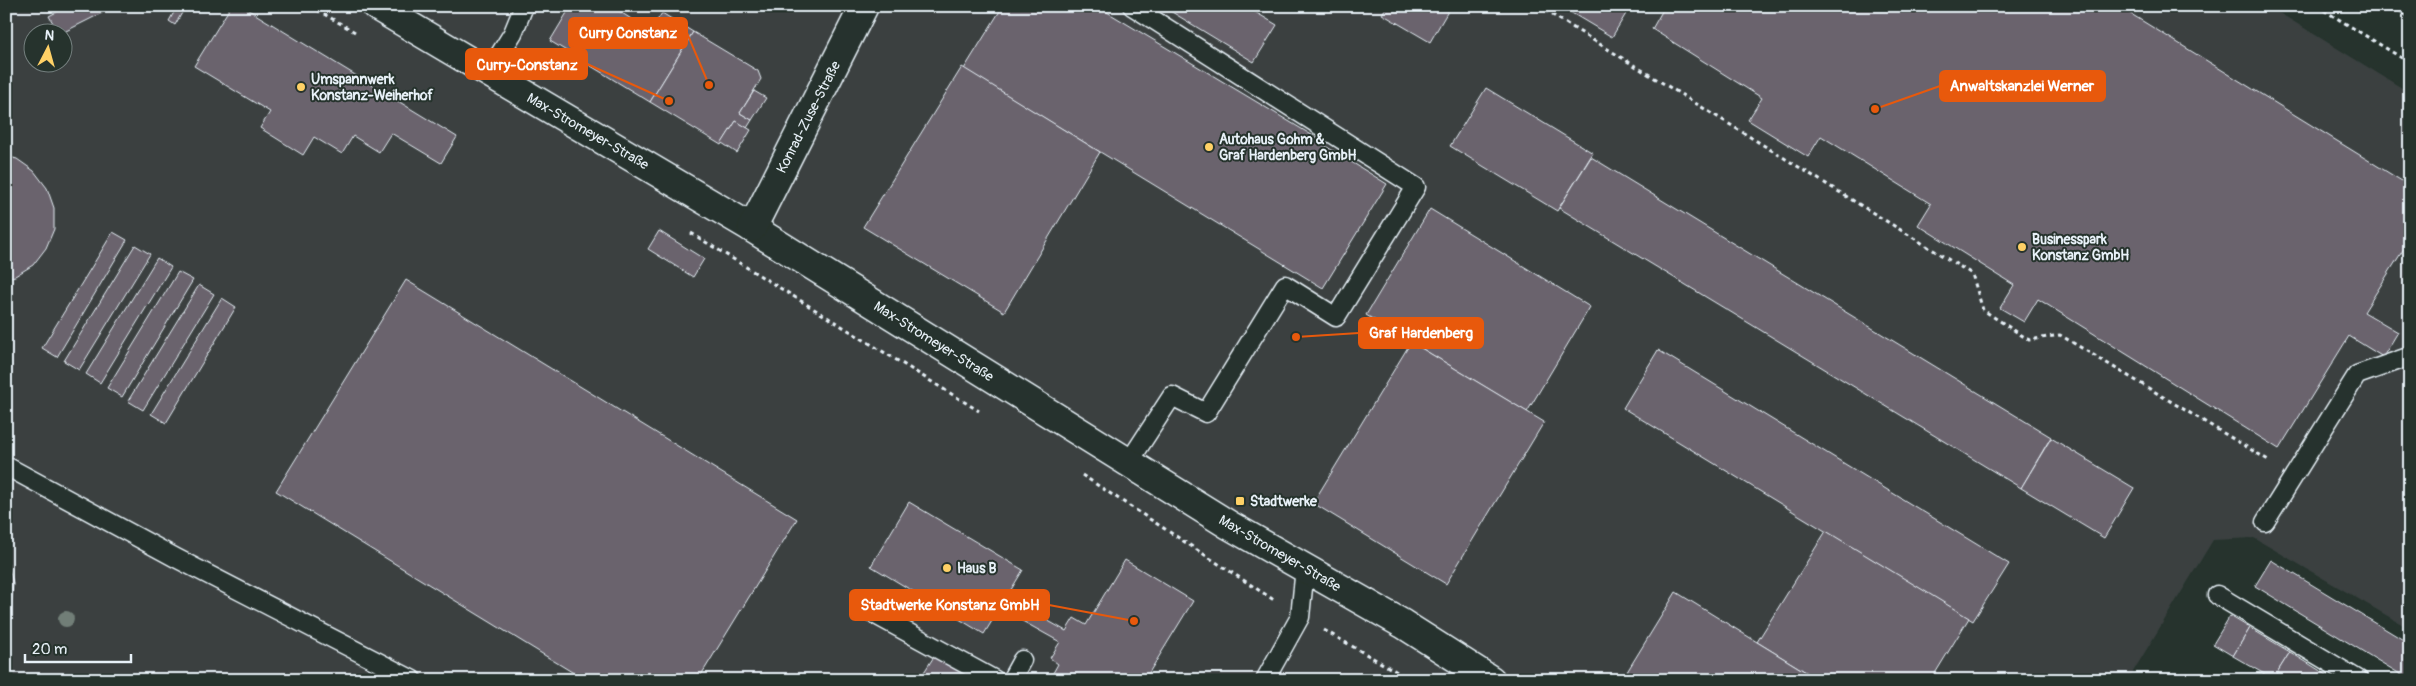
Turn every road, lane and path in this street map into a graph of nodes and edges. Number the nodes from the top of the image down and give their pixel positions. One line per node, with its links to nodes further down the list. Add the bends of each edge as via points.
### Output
1 (376, 6): 8 (street, Max-Stromeyer-Straße)
2 (524, 6): 8 (lane)
3 (864, 6): 9 (street, Konrad-Zuse-Straße)
4 (1132, 6): 13 (lane, via 1416,187 1336,316 1285,285 1206,414 1172,396)
5 (1538, 6): 16 (path, via 1972,274 1983,310 2029,340 2060,335)
6 (2317, 6): 7 (path)
7 (2410, 63)
8 (488, 72): 9 (street, Max-Stromeyer-Straße)
9 (752, 228): 13 (street, Max-Stromeyer-Straße)
10 (691, 232): 12 (path)
11 (2409, 356): 16 (lane, via 2357,376)
12 (985, 414)
13 (1129, 462): 18 (street, Max-Stromeyer-Straße)
14 (6, 466): 24 (lane)
15 (1077, 471): 21 (path)
16 (2295, 475): 17 (lane)
17 (2265, 522)
18 (1305, 568): 21 (lane); 28 (street, Max-Stromeyer-Straße, via 1403,624)
19 (2217, 595): 29 (lane)
20 (874, 614): 25 (lane)
21 (1300, 617): 23 (lane); 27 (path)
22 (1022, 660): 26 (lane)
23 (1266, 678)
24 (413, 680)
25 (995, 680)
26 (1011, 680)
27 (1411, 680)
28 (1491, 680)
29 (2358, 680)

